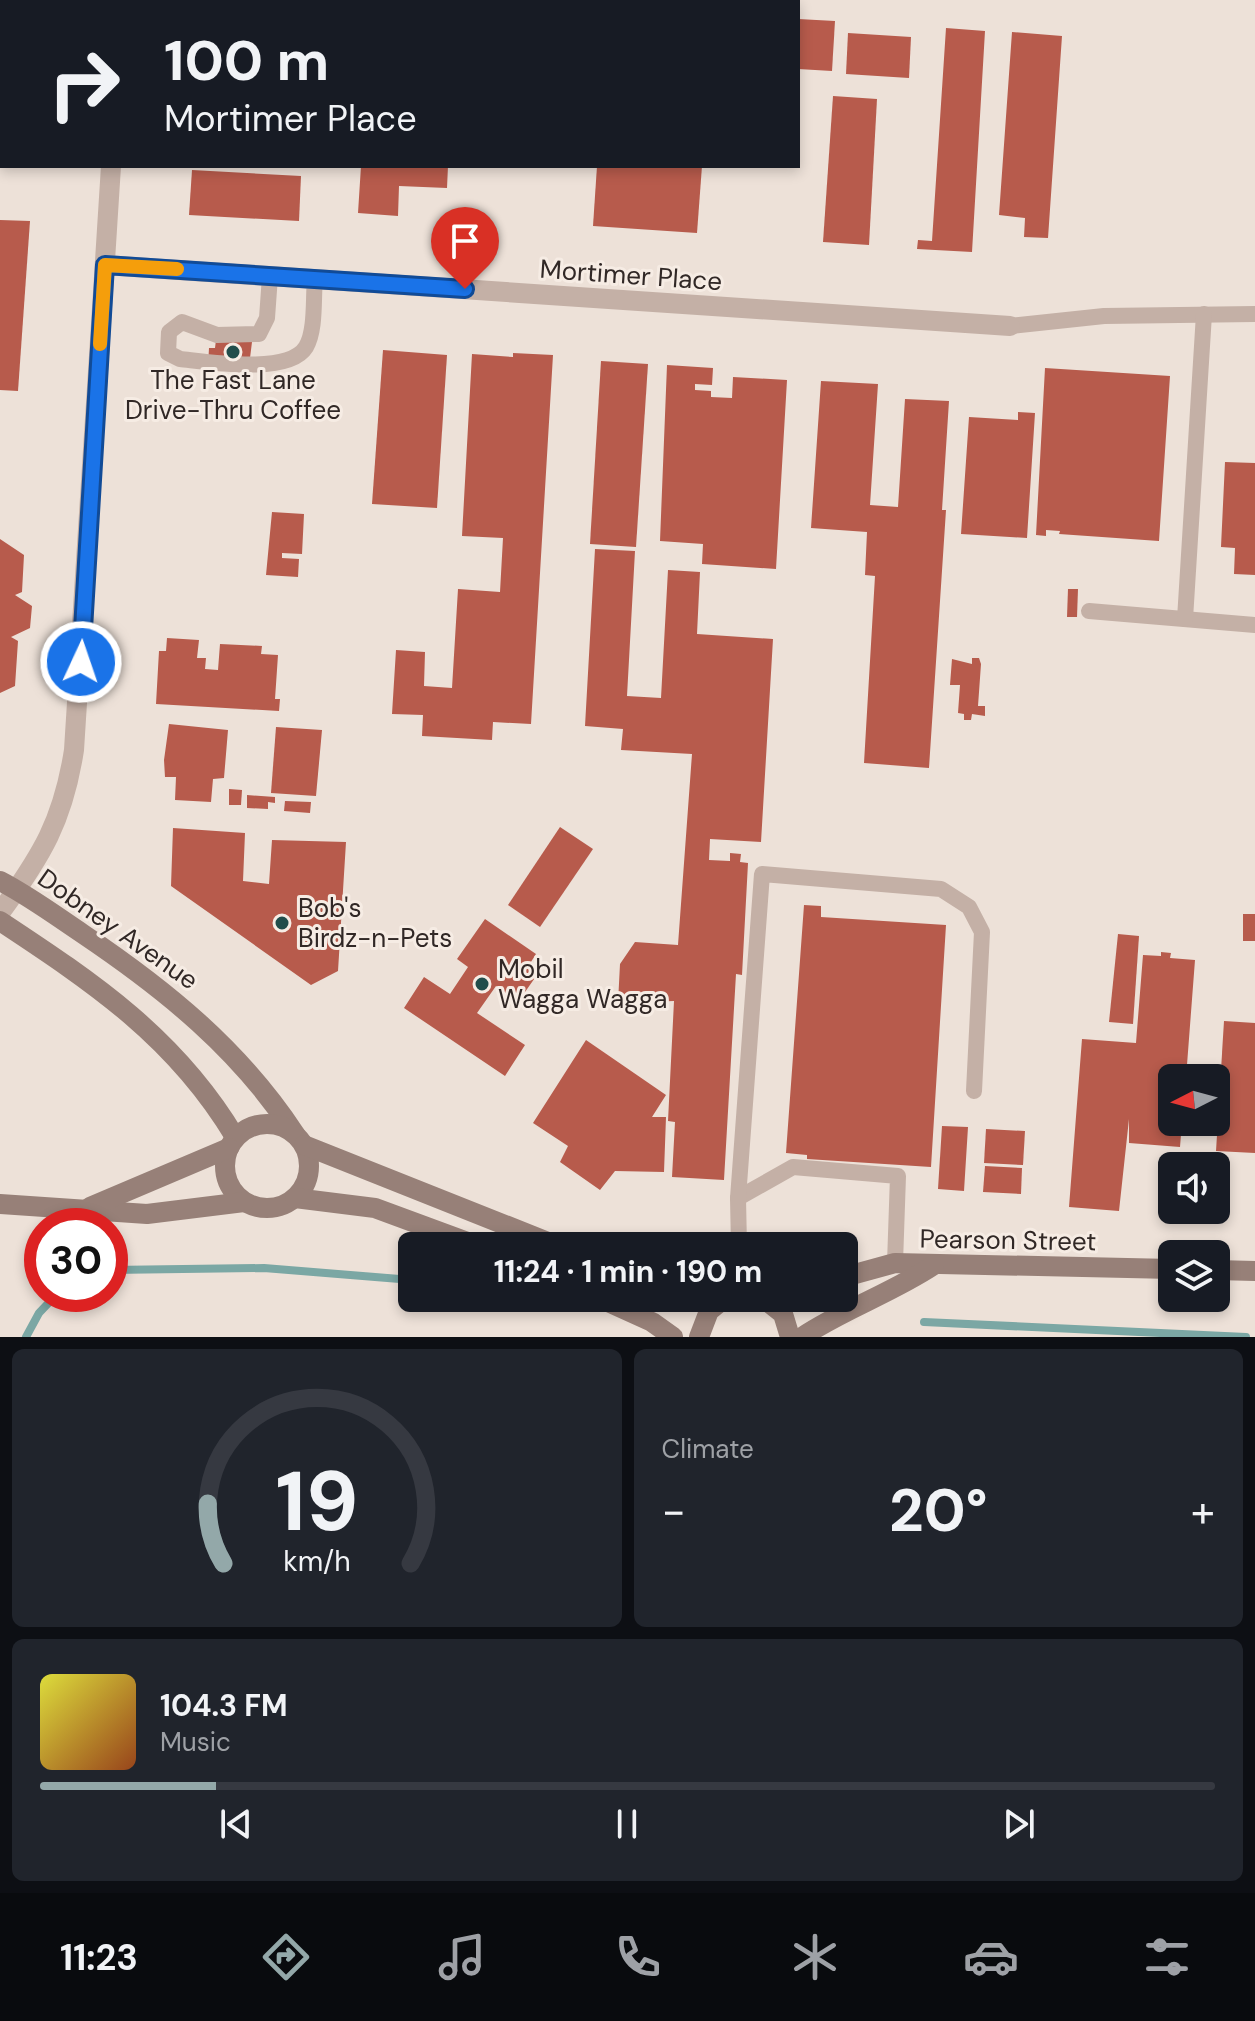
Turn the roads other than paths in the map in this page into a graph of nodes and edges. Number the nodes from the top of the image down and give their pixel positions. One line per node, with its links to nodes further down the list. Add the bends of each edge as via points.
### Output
1 (111, 168): 2 (street)
2 (105, 265): 3 (street, Mortimer Place); 11 (street, via 67,796 53,833)
3 (270, 276): 4 (street, Mortimer Place); 4 (lane, via 267,318 259,334 217,335 182,322 169,332 168,353 180,359 259,364 294,358 309,340)
4 (315, 279): 7 (street, Mortimer Place)
5 (1204, 314): 6 (lane); 7 (lane, via 1104,316); 9 (lane)
6 (1255, 314)
7 (1010, 326)
8 (1089, 611): 9 (lane)
9 (1185, 619): 10 (lane)
10 (1255, 625)
11 (8, 886): 12 (street); 15 (main road, Dobney Avenue, via 189,1011 247,1070)
12 (0, 913)
13 (0, 921): 16 (main road, via 84,976 164,1042 215,1103)
14 (974, 1091): 18 (lane, via 982,932 969,907 941,889 762,874)
15 (299, 1140): 16 (main road, via 284,1127 258,1124); 17 (main road, via 309,1173); 25 (main road)
16 (232, 1142): 19 (main road, via 225,1172 234,1194); 22 (main road, via 153,1183)
17 (295, 1198): 19 (main road, via 267,1209); 24 (main road, via 375,1208)
18 (738, 1198): 26 (lane); 27 (lane, via 793,1167 898,1176)
19 (244, 1202): 23 (main road)
20 (0, 1204): 21 (main road)
21 (55, 1208)
22 (87, 1208)
23 (128, 1213)
24 (440, 1232)
25 (524, 1232)
26 (739, 1232)
27 (895, 1263): 28 (main road, Pearson Street); 32 (main road, Pearson Street)
28 (934, 1265): 29 (main road, Pearson Street); 39 (main road)
29 (1158, 1269)
30 (1230, 1270): 31 (main road)
31 (1255, 1271)
32 (858, 1273)
33 (630, 1312): 36 (main road)
34 (708, 1312): 37 (main road)
35 (780, 1312): 38 (main road)
36 (673, 1337)
37 (699, 1337)
38 (790, 1337)
39 (802, 1337)

